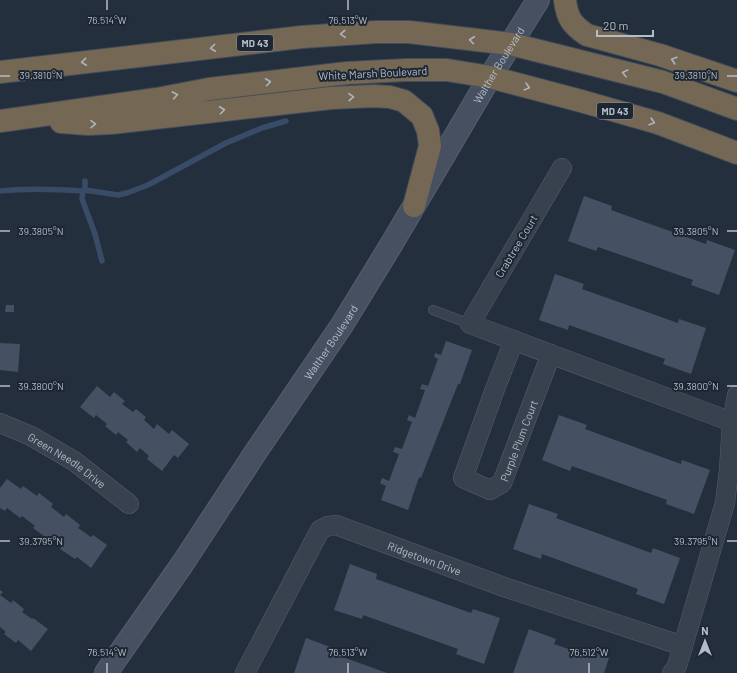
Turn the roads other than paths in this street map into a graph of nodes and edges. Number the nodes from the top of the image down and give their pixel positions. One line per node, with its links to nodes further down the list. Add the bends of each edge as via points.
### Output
1 (538, 0): 3 (main road, Walther Boulevard)
2 (565, 0): 6 (highway, one-way to 2, via 587,35 569,19)
3 (511, 44): 4 (highway, MD 43, one-way to 4, via 409,32 376,32 302,37); 5 (main road, Walther Boulevard); 7 (highway, MD 43, one-way to 3, via 663,82)
4 (0, 72)
5 (490, 77): 8 (highway, White Marsh Boulevard / MD 43, one-way to 5, via 215,88 347,72 440,70); 10 (highway, White Marsh Boulevard / MD 43, one-way to 10, via 658,123); 12 (main road, Walther Boulevard)
6 (737, 81)
7 (737, 109)
8 (26, 118): 9 (highway, White Marsh Boulevard / MD 43); 12 (highway, one-way to 12, via 88,124 111,123 331,98 390,97 404,101 412,107 422,116 428,131 430,146)
9 (0, 121)
10 (737, 153)
11 (562, 168): 14 (street, Crabtree Court)
12 (414, 206): 22 (main road, Walther Boulevard, via 342,326)
13 (433, 310): 14 (lane)
14 (470, 324): 15 (street)
15 (514, 340): 16 (street); 16 (street, Purple Plum Court, via 463,478 490,490 502,483)
16 (551, 354): 18 (street)
17 (737, 395): 18 (street)
18 (732, 422): 21 (street, via 725,503)
19 (0, 423): 20 (street, Green Needle Drive, via 31,436 74,461)
20 (129, 504)
21 (683, 646): 23 (street, Ridgetown Drive, via 507,588 336,525 320,530); 24 (street)
22 (106, 673)
23 (246, 673)
24 (672, 673)

